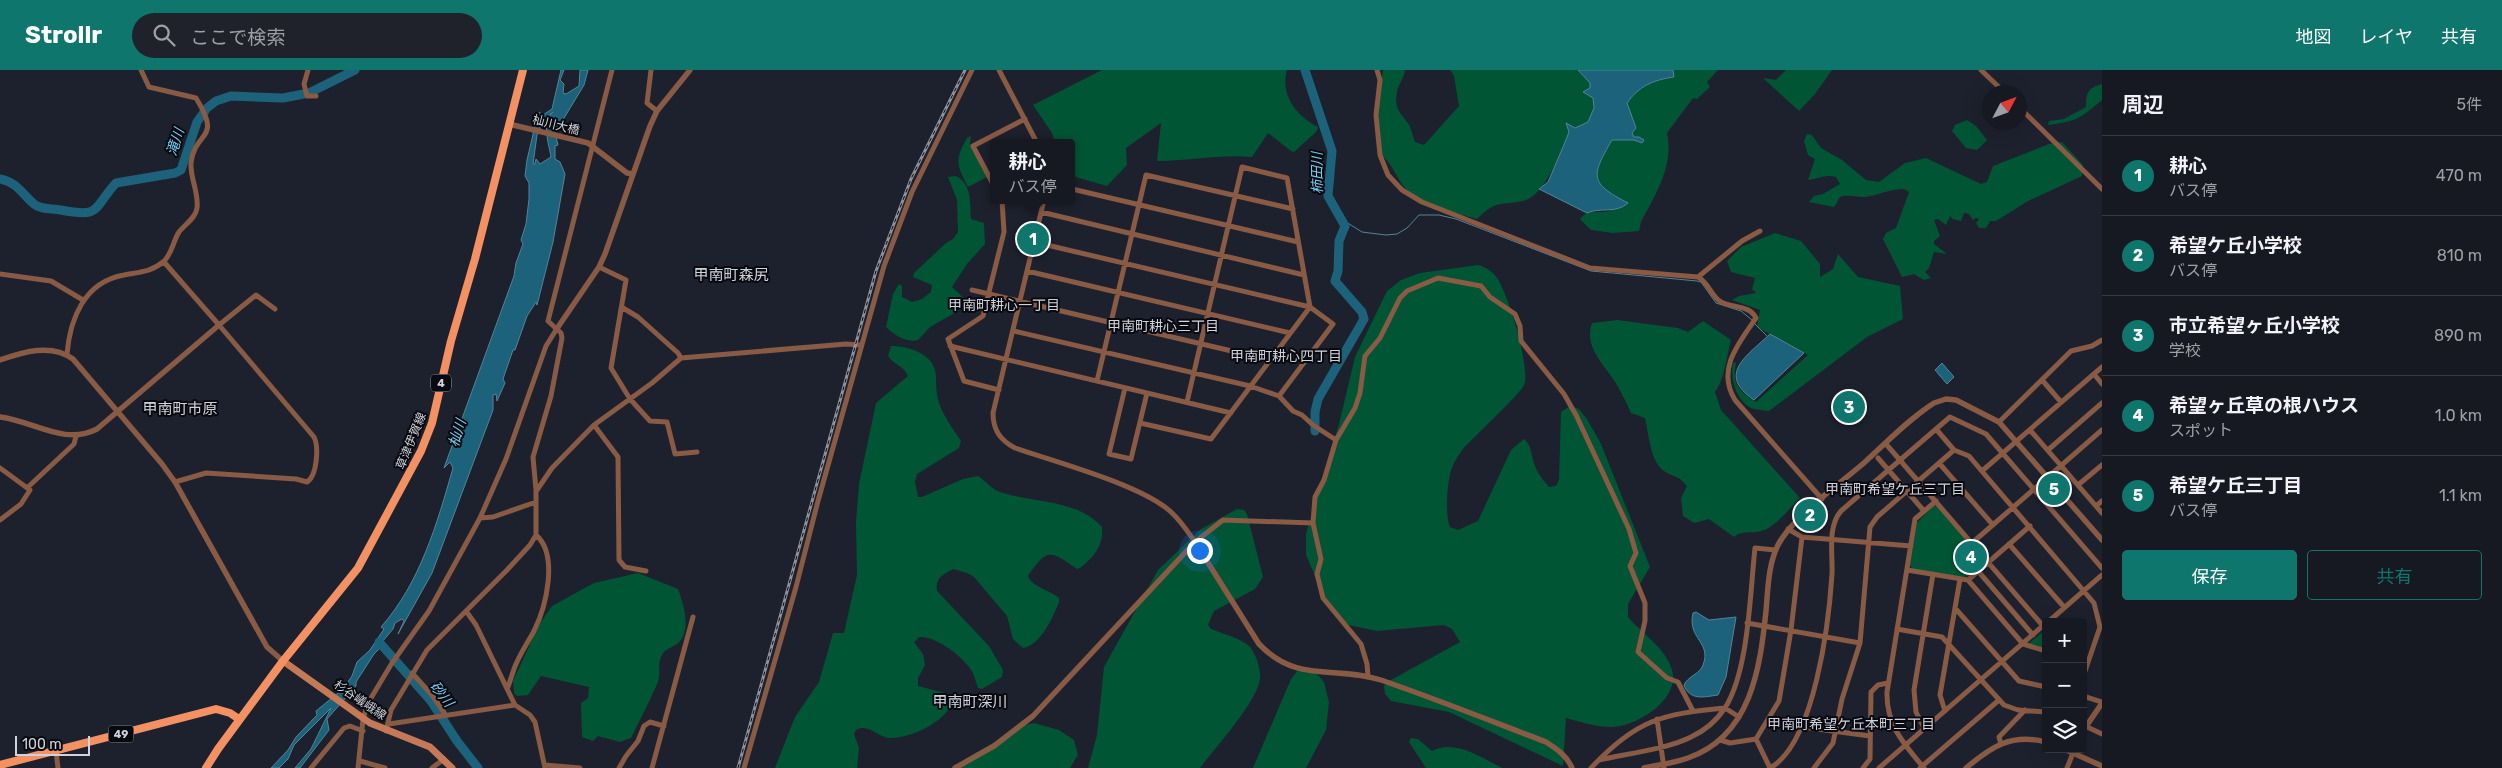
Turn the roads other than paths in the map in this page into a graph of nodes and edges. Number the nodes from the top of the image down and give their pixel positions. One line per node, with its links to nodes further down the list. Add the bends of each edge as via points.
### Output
1 (141, 70): 36 (street, via 149,86 192,96 200,105 209,126 191,162 197,207 195,215 180,232)
2 (308, 70): 12 (street, via 304,86 307,96)
3 (523, 70): 16 (main road, 草津伊賀線 / 4)
4 (612, 70): 18 (street)
5 (651, 70): 13 (street, via 647,103)
6 (690, 70): 13 (street)
7 (972, 70): 60 (street, via 912,192 884,266)
8 (999, 70): 15 (street)
9 (1377, 70): 42 (street, via 1380,80 1376,116 1380,155 1388,175 1402,190 1422,202 1590,268)
10 (1981, 70): 11 (street)
11 (1997, 85)
12 (316, 96)
13 (657, 112): 19 (street)
14 (2027, 115): 22 (street)
15 (1025, 119): 17 (street); 20 (street, via 973,146)
16 (509, 124): 18 (street, 杣川大橋); 170 (main road, 草津伊賀線 / 4, via 432,423 421,451 358,568)
17 (1035, 139)
18 (590, 143): 19 (street, via 627,173); 55 (street, via 548,320)
19 (633, 174): 38 (street)
20 (988, 175): 21 (street)
21 (990, 179)
22 (2102, 189)
23 (1075, 190): 27 (street)
24 (1236, 196): 27 (street, via 1146,175); 28 (street); 28 (street, via 1242,167 1287,178); 30 (street)
25 (1004, 204): 46 (street, via 1004,232)
26 (1043, 204): 29 (street)
27 (1139, 204): 30 (street); 32 (street)
28 (1293, 209): 34 (street)
29 (1041, 212): 32 (street); 33 (street)
30 (1229, 226): 34 (street); 35 (street)
31 (1760, 231): 42 (street, via 1742,241)
32 (1132, 234): 35 (street); 37 (street)
33 (1034, 242): 37 (street); 39 (street)
34 (1298, 242): 41 (street)
35 (1222, 255): 41 (street); 43 (street)
36 (164, 262): 47 (street, via 146,272 111,279); 54 (street)
37 (1125, 262): 43 (street); 45 (street)
38 (599, 267): 50 (street, via 626,280); 55 (street)
39 (1027, 271): 45 (street); 48 (street)
40 (0, 274): 47 (street, via 51,282)
41 (1304, 275): 49 (street)
42 (1698, 277): 116 (street, via 1708,284 1720,302 1754,314 1756,319 1730,359 1727,372 1730,390 1735,400)
43 (1215, 284): 49 (street); 52 (street)
44 (972, 290): 46 (street)
45 (1118, 293): 52 (street); 53 (street)
46 (989, 294): 48 (street); 61 (street, via 984,316 948,339)
47 (83, 300): 63 (street, via 73,321)
48 (1020, 301): 53 (street); 56 (street)
49 (1310, 307): 57 (street); 78 (street, via 1333,324)
50 (623, 308): 64 (street, via 638,317); 79 (street, via 611,368)
51 (276, 309): 54 (street, via 256,295)
52 (1208, 314): 57 (street); 59 (street)
53 (1111, 322): 59 (street); 62 (street)
54 (219, 325): 83 (street); 110 (street, via 314,437 313,475 307,482 206,472)
55 (556, 330): 113 (street, via 561,332 562,338 551,396 533,457); 124 (street, via 546,346 506,459)
56 (1014, 330): 62 (street); 66 (street)
57 (1290, 333): 67 (street)
58 (2102, 341): 71 (street, via 2071,351)
59 (1201, 343): 67 (street); 69 (street)
60 (860, 345): 64 (street); 230 (street)
61 (950, 346): 66 (street); 76 (street, via 964,381)
62 (1104, 352): 69 (street); 72 (street)
63 (67, 354): 65 (street, via 26,351); 83 (street)
64 (681, 358): 79 (street)
65 (0, 360)
66 (1006, 360): 72 (street); 76 (street)
67 (1270, 360): 74 (street)
68 (2102, 367): 70 (street)
69 (1194, 373): 74 (street); 80 (street)
70 (2094, 374): 73 (street); 81 (street)
71 (2042, 380): 81 (street); 86 (street)
72 (1097, 381): 75 (street)
73 (2102, 384)
74 (1250, 386): 78 (street); 84 (street)
75 (1125, 388): 77 (street); 87 (street, via 1109,454 1131,459)
76 (999, 390): 134 (street, via 993,419 996,430 1006,443 1154,500 1170,512)
77 (1147, 393): 80 (street); 87 (street)
78 (1279, 396): 93 (street, via 1293,411)
79 (630, 399): 88 (street); 98 (street, via 650,421 667,422 675,454)
80 (1187, 402): 84 (street)
81 (2061, 402): 90 (street)
82 (2102, 403): 97 (street)
83 (118, 411): 92 (street, via 97,428); 110 (street)
84 (1231, 413): 87 (street, via 1211,440)
85 (0, 417): 92 (street)
86 (1999, 422): 94 (street); 95 (street, via 1956,400 1946,399 1930,405)
87 (1140, 423)
88 (594, 425): 113 (street, via 552,468); 143 (street, via 618,457 619,560 625,567)
89 (1936, 429): 96 (street); 99 (street, via 1950,417 1986,434); 101 (street)
90 (2030, 430): 94 (street); 97 (street)
91 (2102, 430): 104 (street)
92 (76, 436): 112 (street, via 74,444)
93 (1336, 440): 126 (street, via 1324,480 1315,497); 185 (street, via 1355,408 1365,356 1380,338 1400,298 1426,281 1442,278 1481,286 1490,297 1515,314 1520,326 1520,341 1564,394 1576,415 1629,529 1636,553 1630,566 1645,603 1645,621 1638,652 1667,678 1678,682)
94 (2016, 442): 99 (street); 108 (street)
95 (1886, 444): 101 (street); 116 (street)
96 (1954, 450): 102 (street); 107 (street, via 1969,456)
97 (2048, 450): 104 (street)
98 (697, 452)
99 (2003, 453): 107 (street); 115 (street)
100 (1878, 458): 106 (street)
101 (1900, 460): 106 (street); 109 (street)
102 (1939, 463): 109 (street); 127 (street)
103 (2102, 465): 111 (street)
104 (2061, 466): 108 (street); 111 (street)
105 (0, 468): 112 (street)
106 (1888, 470): 114 (street); 132 (street, via 1838,514)
107 (1982, 471): 121 (street)
108 (2048, 478): 115 (street); 133 (street)
109 (1918, 481): 114 (street); 117 (street)
110 (175, 482): 170 (street, via 267,647)
111 (2078, 485): 120 (street)
112 (26, 488): 125 (street, via 30,490 24,500)
113 (536, 490): 119 (street)
114 (1906, 490): 122 (street); 135 (street, via 1875,519)
115 (2034, 490): 121 (street); 141 (street)
116 (1822, 499): 129 (street)
117 (1936, 501): 122 (street); 136 (street)
118 (2102, 501): 120 (street)
119 (536, 502): 124 (street); 130 (street)
120 (2096, 506): 123 (street)
121 (2013, 507): 127 (street); 128 (street)
122 (1924, 511): 138 (street, via 1915,519)
123 (2102, 513)
124 (480, 518): 191 (street, via 428,611 368,703)
125 (0, 520)
126 (1313, 523): 134 (street, via 1223,520); 174 (street, via 1321,559 1317,574 1323,598 1361,644)
127 (1993, 525): 136 (street)
128 (2030, 526): 137 (street); 149 (street)
129 (1788, 529): 131 (street); 139 (street)
130 (536, 535): 152 (street); 178 (street, via 542,543 550,576 535,629 518,660)
131 (1802, 537): 132 (street); 160 (street)
132 (1832, 539): 135 (street); 163 (street)
133 (2102, 540)
134 (1195, 542): 174 (street, via 1248,628 1269,655 1284,665 1301,670); 231 (street, via 1033,716 994,746)
135 (1868, 542): 138 (street); 164 (street)
136 (1972, 544): 140 (street)
137 (2009, 544): 140 (street); 150 (street)
138 (1910, 546): 142 (street)
139 (1775, 550): 156 (street, via 1755,548); 157 (street, via 1770,566)
140 (1988, 562): 144 (street); 155 (street)
141 (2102, 568)
142 (1907, 570): 145 (street); 159 (street)
143 (646, 571)
144 (1978, 571): 148 (street); 162 (street)
145 (1933, 574): 147 (street); 161 (street)
146 (2102, 575): 149 (street)
147 (1960, 579): 148 (street); 151 (street)
148 (1968, 580): 167 (street)
149 (2085, 590): 150 (street); 165 (street, via 2100,619)
150 (2064, 607): 154 (street)
151 (1955, 608): 166 (street); 171 (street)
152 (466, 611): 173 (street, via 427,650); 178 (street)
153 (693, 616): 194 (street)
154 (2052, 618)
155 (2042, 620)
156 (1747, 623): 157 (street); 183 (street, via 1737,680)
157 (1764, 626): 160 (street); 189 (street, via 1751,697)
158 (2042, 627): 162 (street)
159 (1897, 629): 161 (street); 176 (street)
160 (1791, 630): 163 (street); 203 (street, via 1779,701)
161 (1923, 634): 166 (street, via 1942,637); 197 (street, via 1914,695 1916,712)
162 (2033, 635): 167 (street)
163 (1826, 636): 164 (street); 196 (street)
164 (1860, 643): 200 (street, via 1842,699)
165 (2096, 643): 168 (street); 172 (street)
166 (1949, 644): 175 (street); 186 (street, via 1940,695)
167 (2023, 644): 169 (street); 171 (street)
168 (2102, 645)
169 (2042, 650)
170 (283, 661): 190 (main road, 草津伊賀線 / 4); 191 (main road, 杉谷嶬峨線)
171 (2002, 662): 175 (street); 177 (street, via 2019,681)
172 (2086, 663)
173 (412, 673): 188 (street); 195 (street, via 388,716)
174 (1368, 677): 232 (street, via 1546,742 1564,756)
175 (1981, 679): 180 (street); 186 (street)
176 (1888, 683): 202 (street, via 1878,685 1871,692); 208 (street, via 1889,717)
177 (2042, 686)
178 (508, 688): 182 (street)
179 (2087, 697): 181 (street)
180 (1999, 700): 184 (street, via 2009,708); 219 (street)
181 (2102, 702): 193 (street)
182 (515, 705): 188 (street); 218 (street, via 535,722)
183 (1725, 708): 185 (street); 189 (street); 207 (street, via 1698,734)
184 (2025, 710): 187 (street); 206 (street, via 1999,737)
185 (1693, 711): 192 (street)
186 (1945, 711): 197 (street)
187 (2042, 712)
188 (445, 714): 195 (street)
189 (1739, 717): 204 (street)
190 (239, 719): 209 (main road, 49, via 230,712 216,709); 221 (main road, 草津伊賀線 / 4)
191 (363, 719): 195 (main road, 杉谷嶬峨線); 199 (street)
192 (1657, 719): 207 (street); 213 (street, via 1617,741)
193 (2087, 723)
194 (664, 726): 228 (street, via 650,722 644,726 638,741); 229 (street)
195 (388, 727): 212 (main road, 杉谷嶬峨線)
196 (1802, 727): 200 (street); 235 (street, via 1787,754)
197 (1924, 728): 208 (street)
198 (2087, 728): 201 (street)
199 (363, 731): 214 (street); 222 (street, via 350,726 344,728)
200 (1836, 732): 202 (street); 236 (street, via 1830,750)
201 (2102, 734)
202 (1870, 736): 237 (street, via 1870,759)
203 (1756, 739): 204 (street, via 1730,743); 235 (street)
204 (1720, 740): 216 (street, via 1694,756)
205 (2042, 741): 206 (street, via 2025,739)
206 (2001, 744): 239 (street, via 1988,749)
207 (1662, 746): 213 (street); 216 (street)
208 (1905, 746): 219 (street); 238 (street)
209 (56, 751): 215 (main road, 49); 220 (street)
210 (2073, 753): 240 (street)
211 (2078, 753): 217 (street)
212 (444, 759): 225 (street); 226 (main road, 杉谷嶬峨線)
213 (1599, 760): 233 (street)
214 (360, 761): 223 (street); 224 (street)
215 (0, 765)
216 (1665, 766): 234 (street)
217 (2102, 766)
218 (545, 767): 227 (street)
219 (1922, 767)
220 (58, 768)
221 (206, 768)
222 (311, 768)
223 (358, 768)
224 (385, 768)
225 (432, 768)
226 (452, 768)
227 (580, 768)
228 (619, 768)
229 (652, 768)
230 (744, 768)
231 (955, 768)
232 (1572, 768)
233 (1590, 768)
234 (1644, 768)
235 (1770, 768)
236 (1814, 768)
237 (1863, 768)
238 (1879, 768)
239 (1966, 768)
240 (2067, 768)

